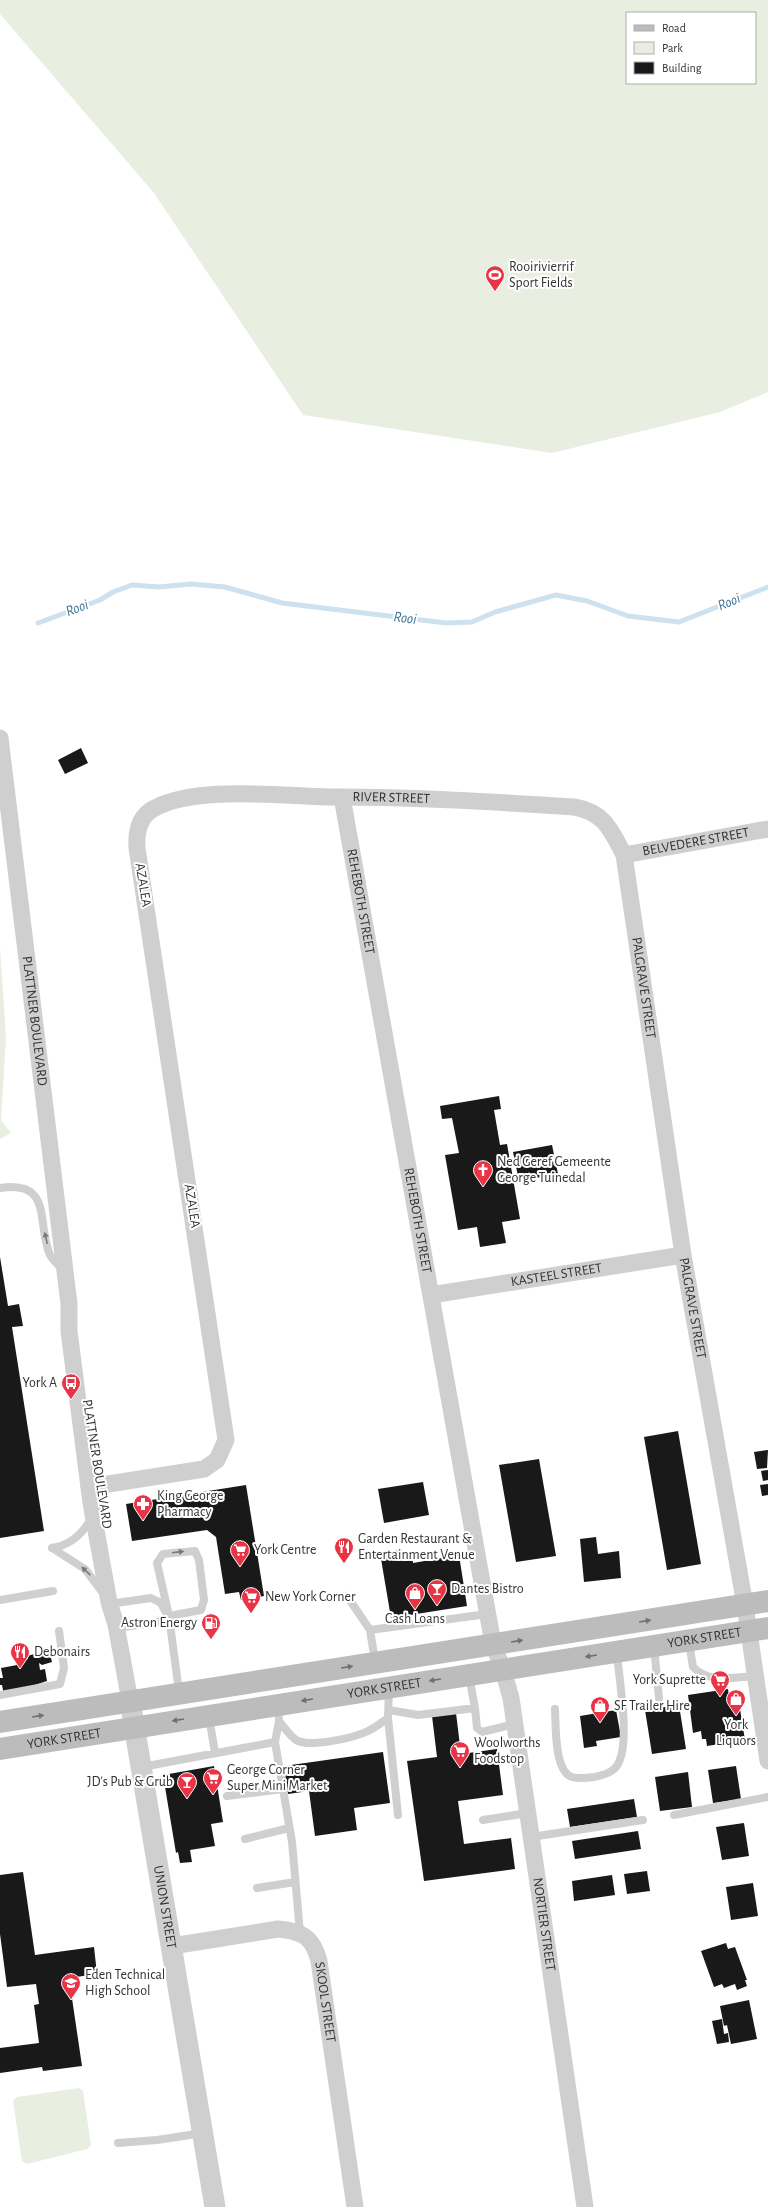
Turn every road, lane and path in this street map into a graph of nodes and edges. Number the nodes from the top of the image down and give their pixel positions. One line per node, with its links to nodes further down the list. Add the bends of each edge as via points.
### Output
1 (0, 738): 8 (street, PLATTNER BOULEVARD, via 22,904)
2 (342, 797): 3 (street, RIVER STREET, via 231,794 191,798 162,804); 5 (street, RIVER STREET, via 588,809 597,814 609,827); 9 (street, REHEBOTH STREET)
3 (142, 820): 10 (street, AZALEA, via 136,836 137,848 226,1440 217,1460 204,1469)
4 (768, 829): 5 (street, BELVEDERE STREET)
5 (624, 855): 7 (street, PALGRAVE STREET)
6 (0, 1188): 8 (lane, one-way to 6, via 51,1256 41,1213 32,1191 23,1187)
7 (683, 1255): 9 (street, KASTEEL STREET); 19 (street, PALGRAVE STREET)
8 (64, 1272): 10 (street, PLATTNER BOULEVARD, via 69,1304 69,1331)
9 (431, 1296): 20 (street, REHEBOTH STREET)
10 (95, 1487): 11 (street, PLATTNER BOULEVARD); 18 (street, PLATTNER BOULEVARD)
11 (94, 1513): 18 (street, PLATTNER BOULEVARD); 18 (lane, one-way to 11, via 85,1570 52,1548 62,1547 71,1542 83,1531)
12 (160, 1578): 15 (lane, via 159,1589); 21 (lane); 21 (lane, one-way to 21, via 157,1563 163,1554 190,1550 198,1555 204,1604 201,1610)
13 (53, 1590): 16 (lane)
14 (347, 1596): 23 (lane)
15 (151, 1598): 18 (lane); 21 (lane, via 160,1603)
16 (0, 1600)
17 (768, 1602): 19 (main road, YORK STREET)
18 (112, 1603): 22 (street, PLATTNER BOULEVARD)
19 (746, 1605): 24 (street, PALGRAVE STREET); 27 (main road, YORK STREET, one-way to 19)
20 (487, 1614): 23 (lane); 27 (street, REHEBOTH STREET)
21 (169, 1616): 22 (lane, via 158,1622); 34 (lane)
22 (117, 1627): 38 (street, PLATTNER BOULEVARD)
23 (370, 1630): 30 (lane)
24 (759, 1630): 26 (main road, YORK STREET); 33 (street, PALGRAVE STREET)
25 (59, 1631): 36 (lane, via 64,1668 60,1684)
26 (689, 1641): 28 (main road, YORK STREET); 33 (lane, via 693,1667 698,1673 721,1678)
27 (493, 1644): 30 (main road, YORK STREET); 31 (street, NORTIER STREET)
28 (654, 1646): 29 (main road, YORK STREET); 37 (lane)
29 (616, 1652): 31 (main road, YORK STREET, one-way to 31); 40 (lane, via 624,1733 623,1751 616,1767 609,1773 594,1777 577,1778 568,1775 558,1755)
30 (376, 1662): 34 (main road, YORK STREET, one-way to 30)
31 (503, 1670): 32 (main road, YORK STREET); 45 (street, NORTIER STREET)
32 (469, 1675): 35 (main road, YORK STREET, one-way to 35); 39 (lane)
33 (756, 1676): 50 (street, PALGRAVE STREET)
34 (181, 1686): 38 (main road, YORK STREET)
35 (390, 1687): 41 (main road, YORK STREET, one-way to 41); 42 (lane)
36 (0, 1695)
37 (659, 1698)
38 (130, 1702): 44 (main road, YORK STREET, one-way to 38); 46 (street, UNION STREET)
39 (475, 1708): 42 (lane, via 418,1715); 45 (lane, via 478,1728 482,1732)
40 (555, 1709)
41 (278, 1713): 42 (lane, via 298,1741 316,1743 356,1736 369,1731); 43 (main road, YORK STREET); 47 (lane)
42 (389, 1714): 56 (lane)
43 (208, 1716): 46 (main road, YORK STREET, one-way to 46); 49 (lane)
44 (0, 1722)
45 (515, 1724): 55 (street, NORTIER STREET)
46 (134, 1727): 48 (main road, YORK STREET); 51 (street, UNION STREET)
47 (275, 1742): 49 (lane); 52 (lane)
48 (0, 1749)
49 (215, 1753): 51 (lane)
50 (768, 1760)
51 (141, 1768): 66 (street, UNION STREET)
52 (283, 1789): 53 (lane); 60 (lane)
53 (227, 1796)
54 (768, 1797): 57 (lane)
55 (528, 1812): 58 (lane); 61 (street, NORTIER STREET)
56 (398, 1815)
57 (674, 1815)
58 (483, 1820)
59 (643, 1820): 61 (lane)
60 (289, 1828): 62 (lane); 63 (lane)
61 (531, 1837): 71 (street, NORTIER STREET)
62 (245, 1840)
63 (295, 1882): 64 (lane); 65 (lane)
64 (257, 1888)
65 (300, 1933): 66 (street, via 295,1930 278,1929); 70 (street, SKOOL STREET, via 312,1942 319,1961)
66 (172, 1946): 67 (street, UNION STREET)
67 (203, 2133): 68 (lane); 69 (street, UNION STREET)
68 (118, 2143)
69 (215, 2207)
70 (355, 2207)
71 (585, 2207)

